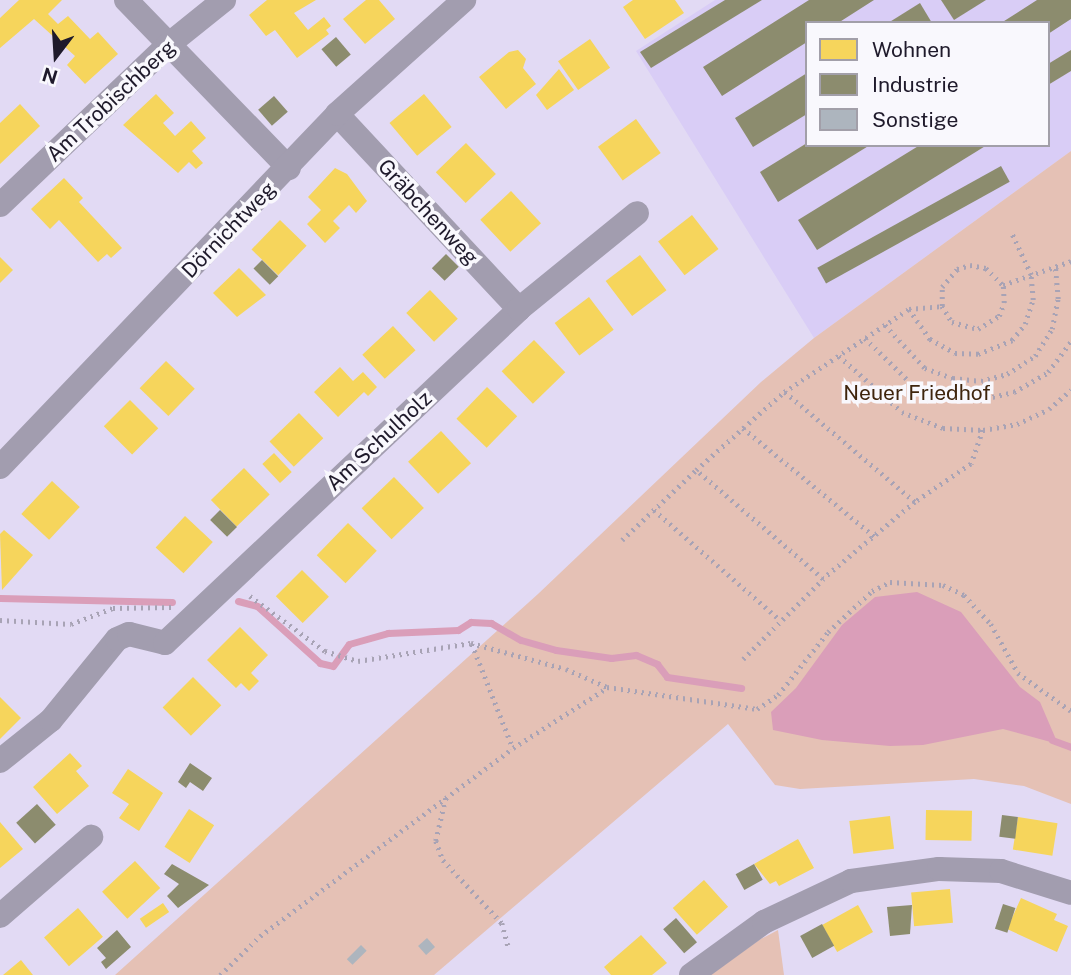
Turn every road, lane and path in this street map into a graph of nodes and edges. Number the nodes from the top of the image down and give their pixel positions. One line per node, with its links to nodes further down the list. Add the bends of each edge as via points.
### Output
1 (126, 0): 4 (street)
2 (224, 0): 4 (street, Am Trobischberg)
3 (464, 0): 5 (street, Dörnichtweg)
4 (168, 45): 6 (street); 7 (street, Am Trobischberg)
5 (337, 114): 6 (street, Dörnichtweg); 15 (street, Gräbchenweg)
6 (289, 168): 25 (street, Dörnichtweg)
7 (0, 205)
8 (637, 213): 15 (street, Am Schulholz)
9 (1012, 234): 12 (path)
10 (1071, 261): 11 (path)
11 (1055, 267): 12 (path); 17 (path, via 1059,299 1052,329 1035,356 1007,374 981,381 953,379 925,368)
12 (1031, 275): 13 (path); 16 (path, via 1033,299 1025,324 1005,344 978,354 955,353 930,339)
13 (1003, 285): 14 (path, via 986,268 970,265 957,269 942,287); 14 (path, via 999,316 978,329 952,322)
14 (942, 306): 16 (path)
15 (519, 309): 32 (street, Am Schulholz)
16 (909, 309): 17 (path)
17 (885, 325): 18 (path)
18 (866, 338): 19 (path, via 914,386 945,397 979,400 1014,392 1048,372); 20 (path)
19 (1071, 342)
20 (839, 356): 22 (path); 24 (path, via 902,412 943,428)
21 (1071, 390): 24 (path, via 1049,409 1017,424)
22 (785, 392): 23 (path); 27 (path)
23 (743, 428): 26 (path); 29 (path)
24 (982, 430): 27 (path, via 971,464)
25 (0, 467)
26 (696, 470): 28 (path); 31 (path)
27 (915, 502): 29 (path)
28 (654, 510): 30 (path); 34 (path)
29 (874, 536): 31 (path)
30 (622, 540)
31 (823, 579): 34 (path)
32 (210, 601): 33 (path, via 113,608 71,624); 35 (path, via 256,597 325,651 358,661); 40 (street, Am Schulholz, via 165,643 129,634 117,639 51,720)
33 (0, 620)
34 (780, 620): 36 (path)
35 (471, 643): 37 (path, via 566,669); 39 (path)
36 (743, 659)
37 (607, 687): 38 (path, via 757,709 778,695 828,632 872,591 890,582 920,583 943,585 964,595 991,624 1018,673); 39 (path)
38 (1071, 711)
39 (513, 748): 41 (path)
40 (0, 761)
41 (447, 797): 45 (path, via 436,841 443,860 502,923); 46 (path, via 260,936)
42 (92, 837): 44 (street)
43 (1071, 893): 47 (street, via 1001,871 939,869 851,881 764,922)
44 (0, 916)
45 (508, 946)
46 (220, 975)
47 (691, 975)

